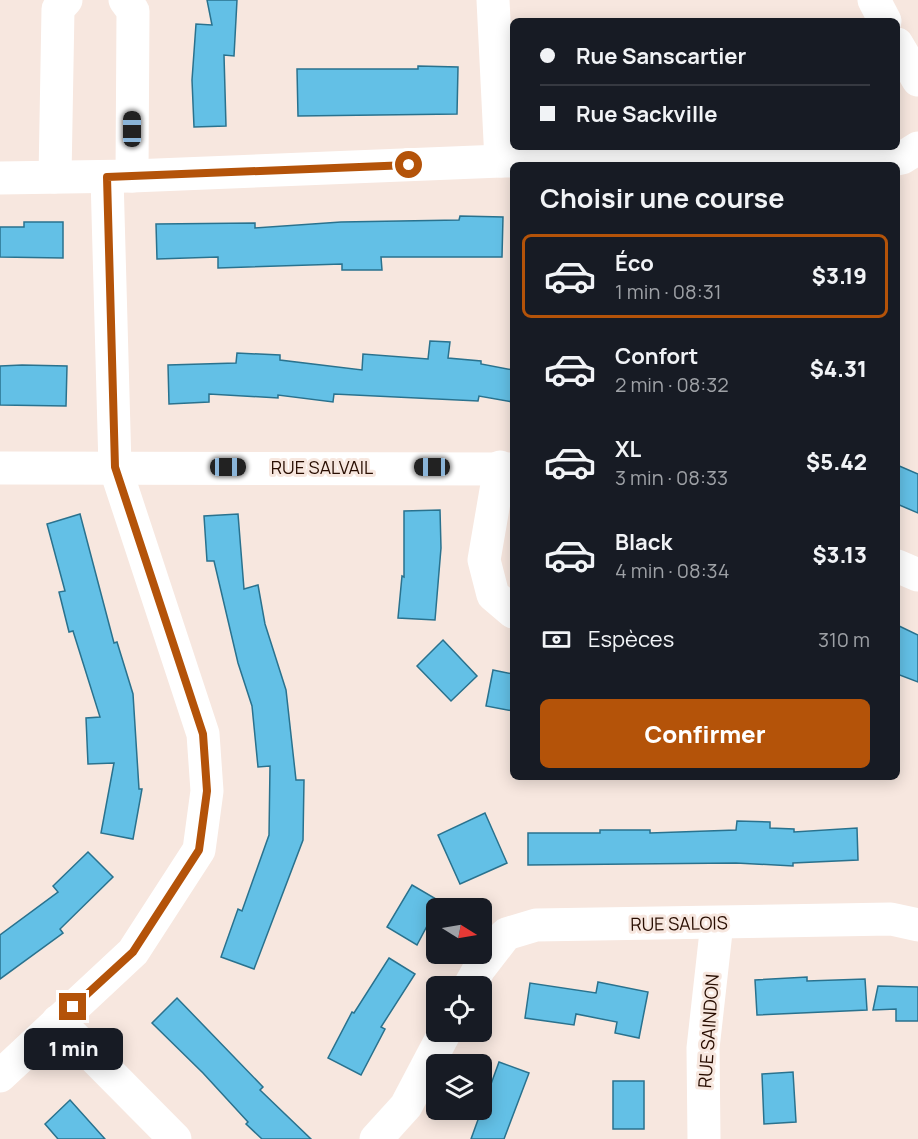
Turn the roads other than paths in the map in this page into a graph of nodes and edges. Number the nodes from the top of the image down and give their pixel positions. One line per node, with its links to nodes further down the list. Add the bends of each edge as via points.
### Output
1 (66, 0): 13 (street, via 58,9)
2 (125, 0): 12 (street, via 133,11)
3 (493, 0): 9 (street)
4 (874, 0): 5 (street)
5 (883, 18)
6 (900, 49): 7 (street)
7 (918, 81)
8 (918, 148): 11 (street, via 902,158)
9 (501, 161): 10 (street); 12 (street)
10 (626, 162)
11 (884, 162)
12 (120, 176): 13 (street); 15 (street)
13 (55, 177): 14 (street)
14 (0, 178)
15 (115, 467): 16 (street, RUE SALVAIL); 17 (street, RUE SALVAIL); 24 (street, via 203,734 207,791 199,850 133,952)
16 (0, 468)
17 (507, 468): 20 (street, RUE SALVAIL, via 484,560 493,595)
18 (900, 567): 19 (street)
19 (918, 575)
20 (510, 609)
21 (717, 923): 22 (street, RUE SALOIS, via 891,919); 23 (street, RUE SALOIS, via 536,925 506,934); 29 (street, RUE SAINDON, via 703,1048)
22 (918, 925)
23 (475, 976)
24 (58, 1021): 26 (street); 27 (street)
25 (440, 1042): 28 (street, via 406,1106)
26 (0, 1076)
27 (176, 1139)
28 (376, 1139)
29 (704, 1139)

